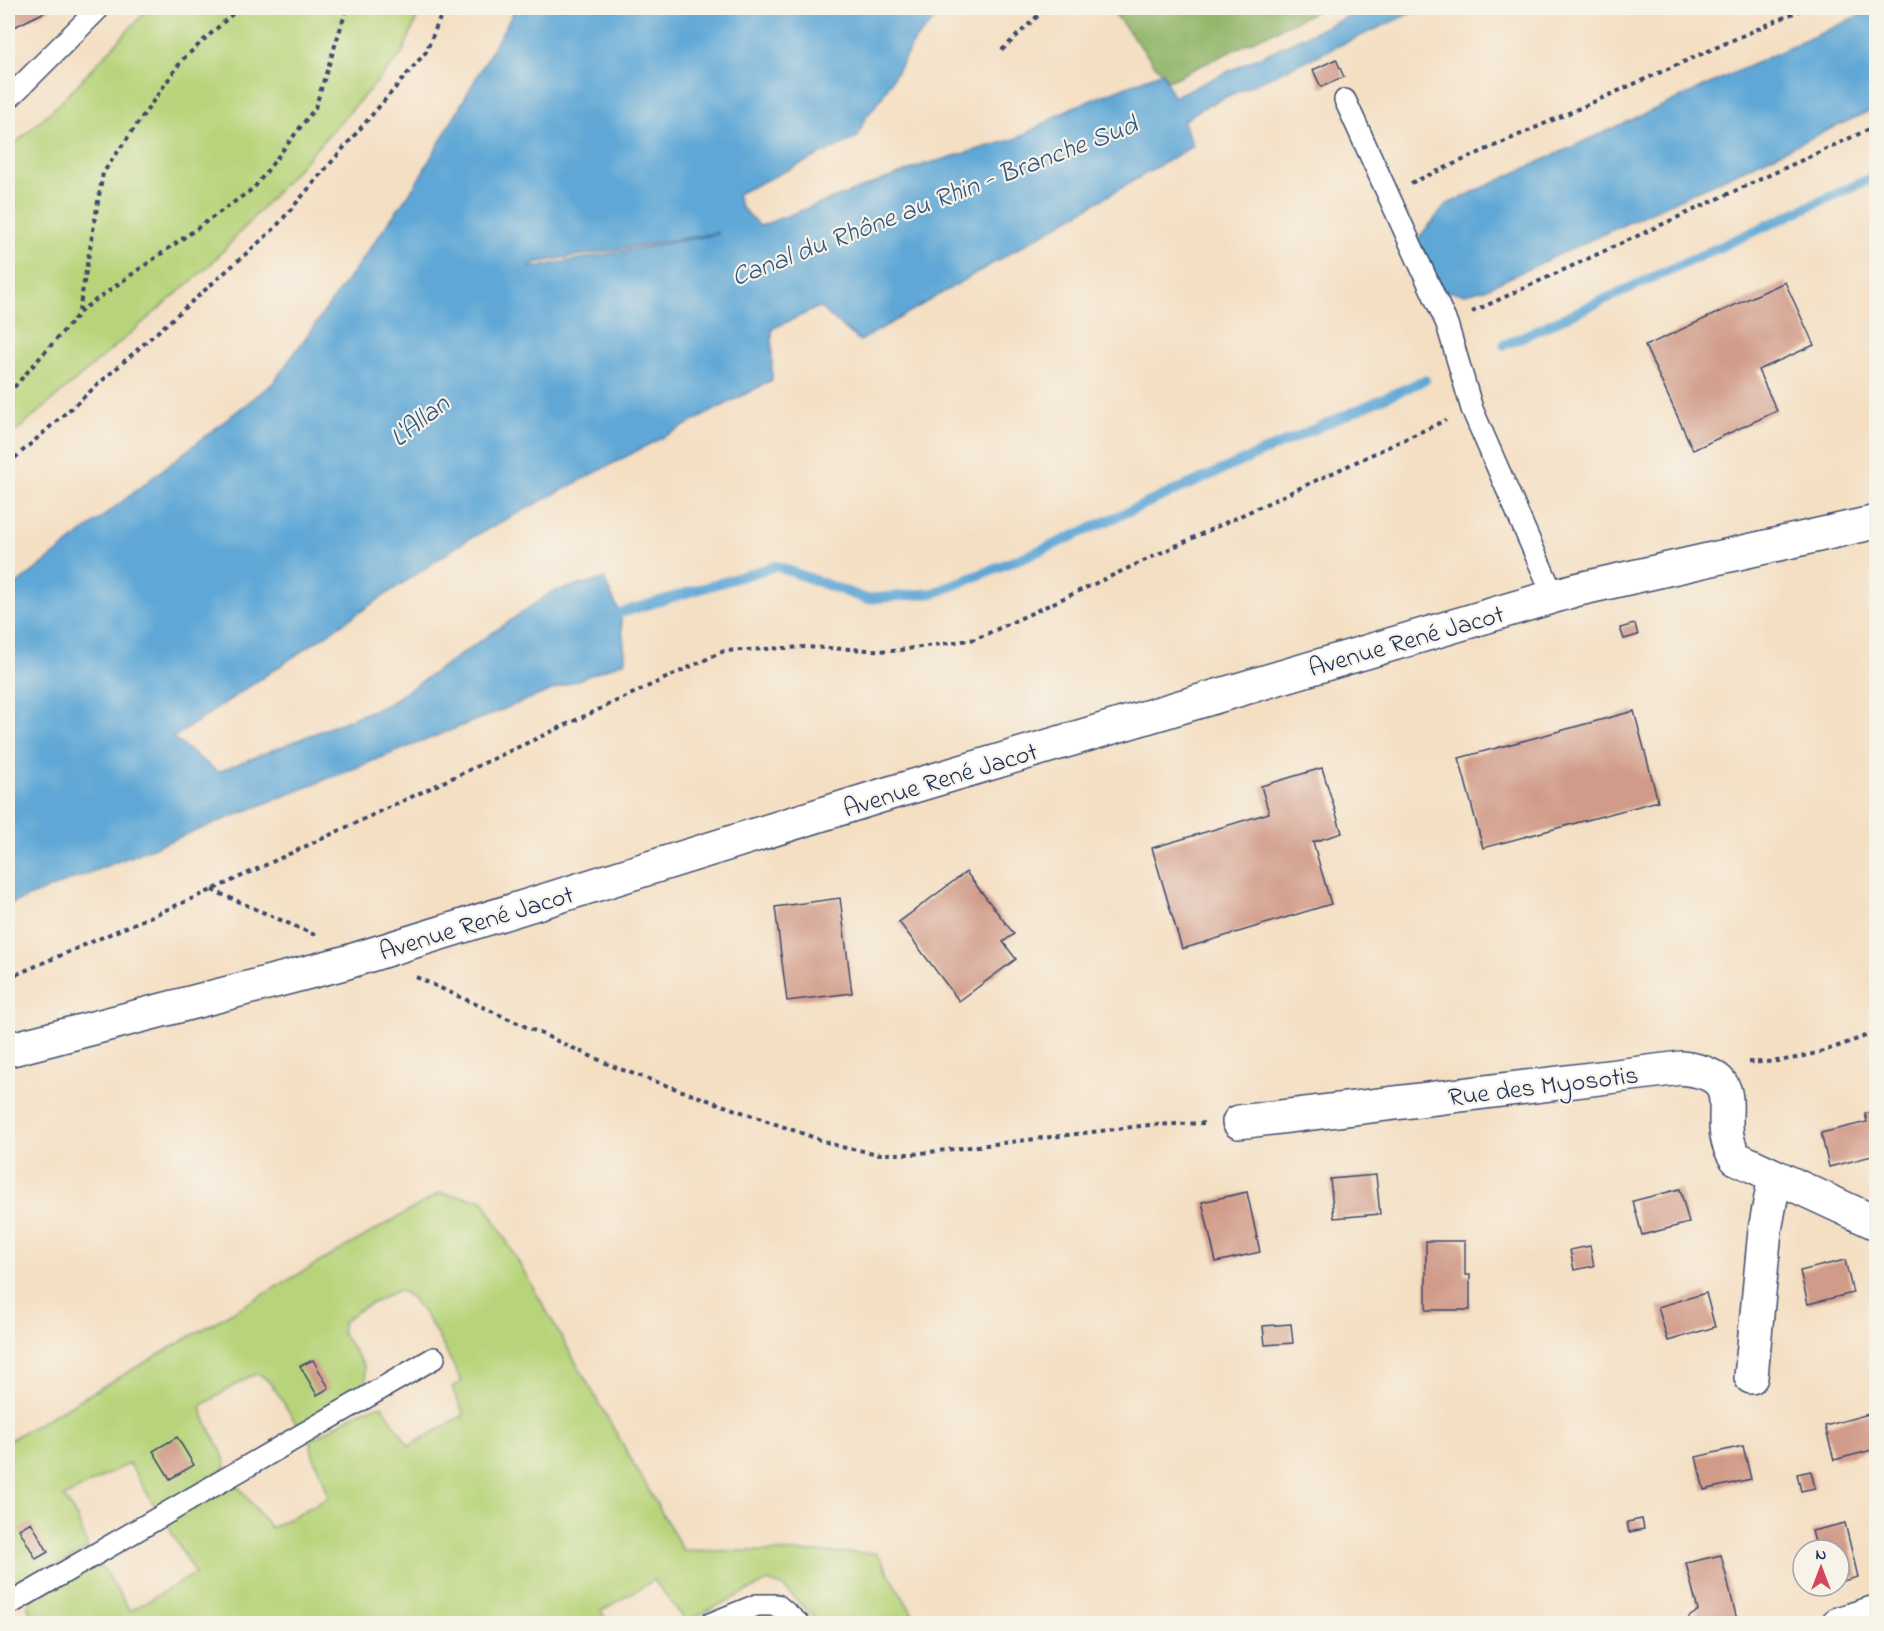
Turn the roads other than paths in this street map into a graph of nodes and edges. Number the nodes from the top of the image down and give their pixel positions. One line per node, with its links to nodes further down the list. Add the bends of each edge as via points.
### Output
1 (99, 8): 2 (lane)
2 (8, 99)
3 (1345, 100): 5 (lane, via 1447,324 1472,409)
4 (1876, 522): 5 (main road, Avenue René Jacot)
5 (1554, 597): 6 (main road, Avenue René Jacot, via 887,794 344,963)
6 (8, 1050)
7 (1239, 1122): 8 (main road, Rue des Myosotis, via 1682,1068 1702,1070 1719,1078 1724,1089 1729,1148 1736,1158)
8 (1775, 1176): 9 (main road, Rue des Myosotis); 11 (main road, via 1765,1230)
9 (1876, 1223)
10 (434, 1358): 12 (lane)
11 (1751, 1377)
12 (8, 1605)
13 (1876, 1612): 16 (main road)
14 (710, 1623): 15 (lane, via 758,1605 777,1605)
15 (799, 1623)
16 (1838, 1623)

